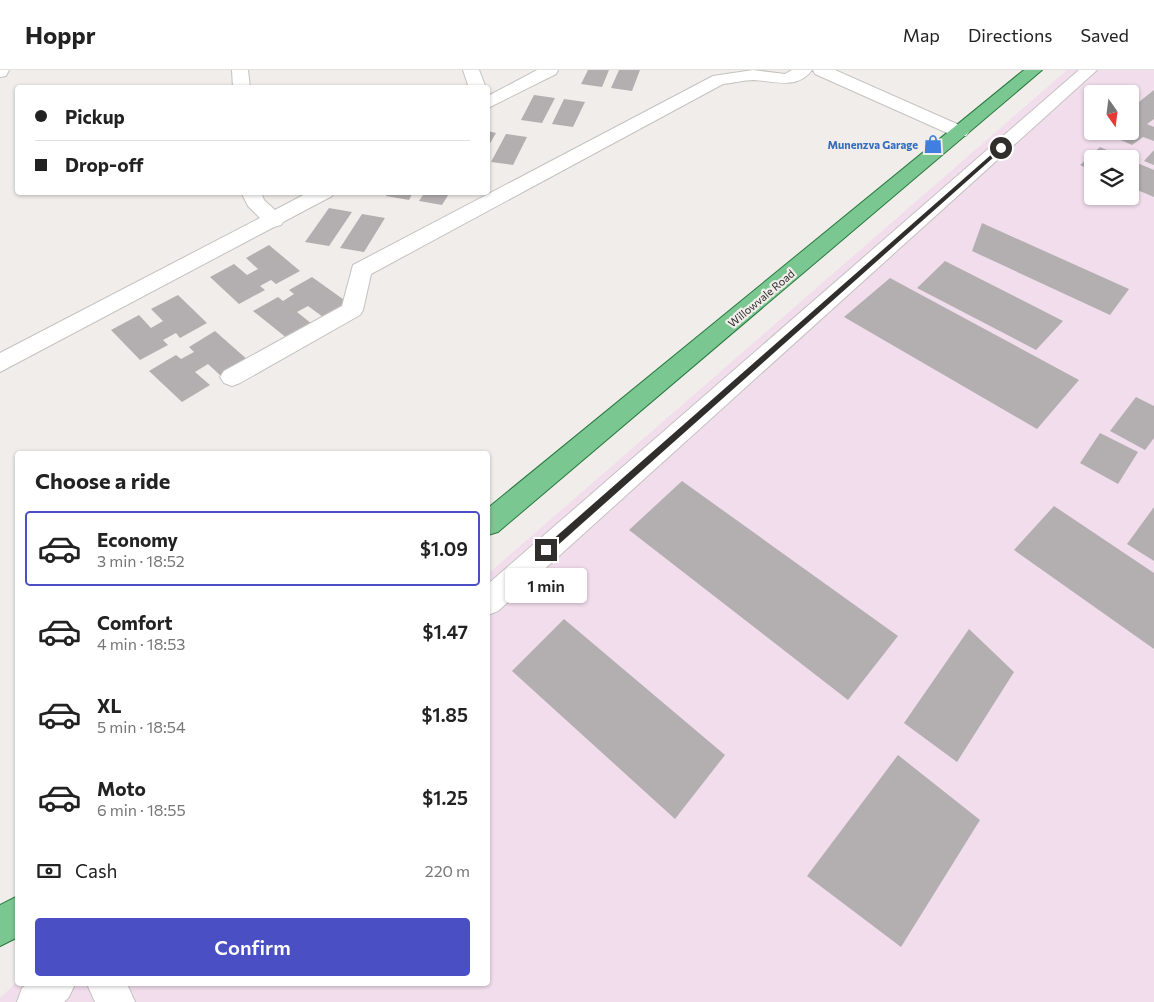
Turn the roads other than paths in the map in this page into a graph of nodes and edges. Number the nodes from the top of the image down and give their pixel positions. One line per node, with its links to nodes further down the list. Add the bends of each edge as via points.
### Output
1 (240, 70): 8 (street)
2 (471, 70): 9 (street)
3 (550, 70): 10 (street)
4 (804, 70): 16 (street, via 788,79 752,75 719,80 361,270 352,310)
5 (821, 70): 11 (street)
6 (1034, 70): 11 (main road, Willowvale Road)
7 (1090, 70): 18 (street)
8 (242, 85)
9 (477, 85)
10 (490, 102)
11 (960, 132): 17 (main road, Willowvale Road)
12 (252, 195): 14 (street)
13 (321, 195): 14 (street)
14 (274, 221): 15 (street)
15 (0, 363)
16 (232, 377)
17 (490, 522)
18 (490, 600)
19 (15, 916): 20 (main road)
20 (0, 928)
21 (54, 986): 23 (street)
22 (107, 986): 24 (street)
23 (36, 1002)
24 (116, 1002)

